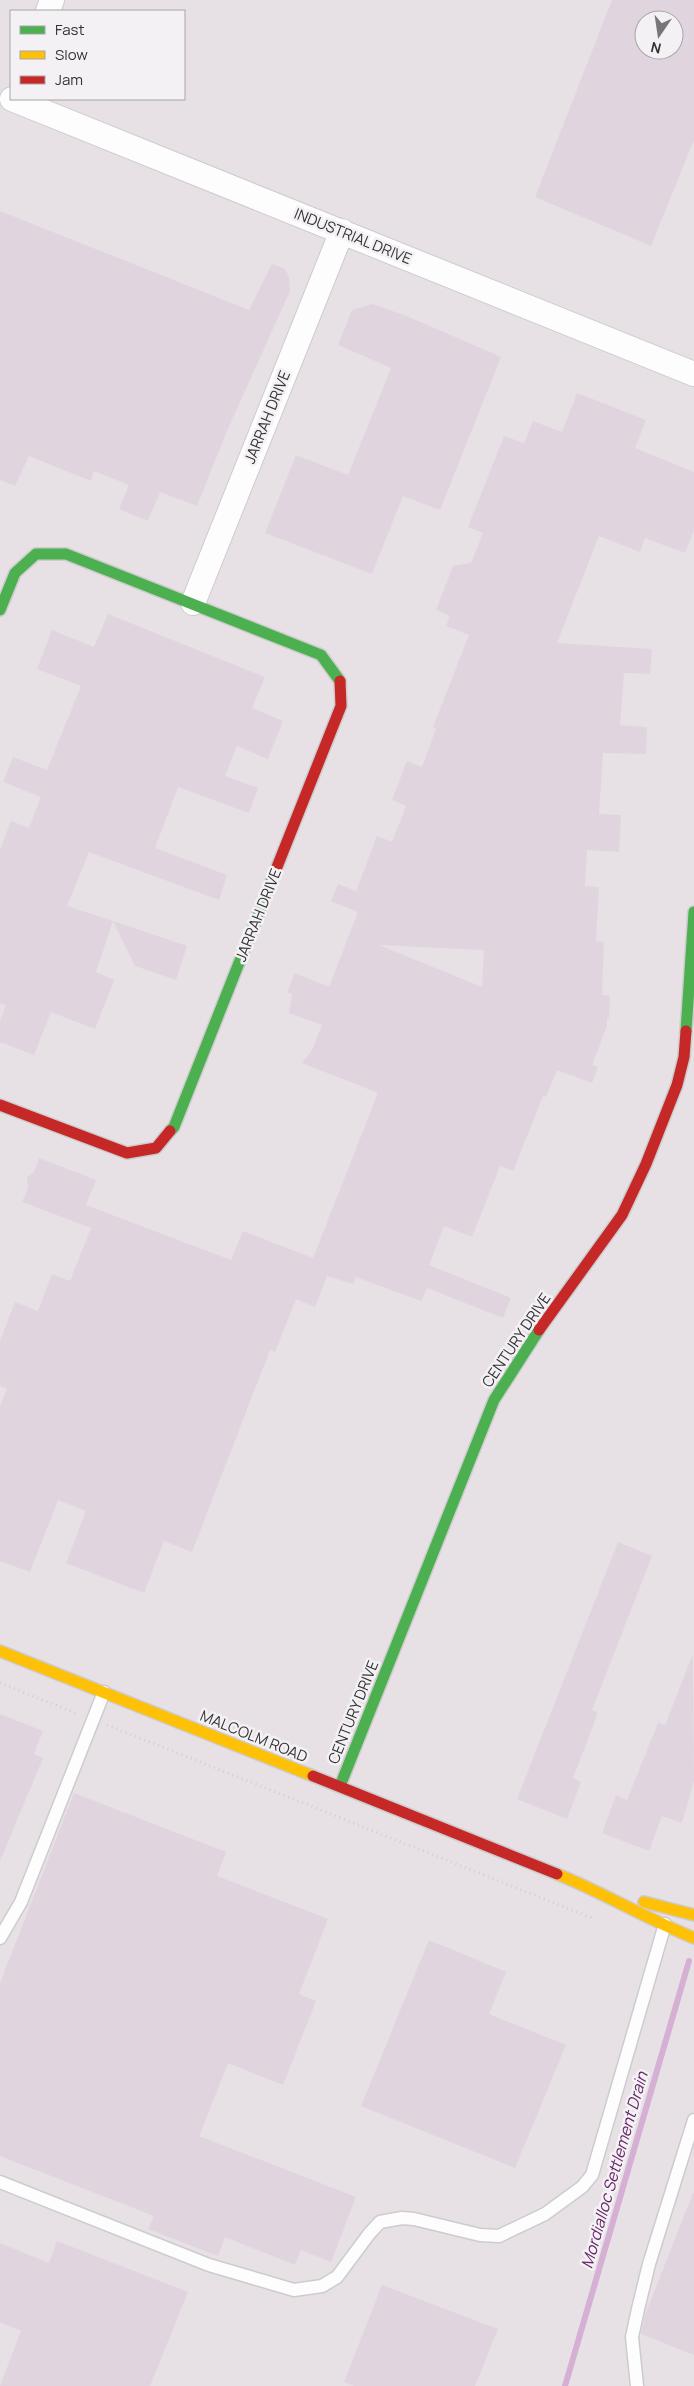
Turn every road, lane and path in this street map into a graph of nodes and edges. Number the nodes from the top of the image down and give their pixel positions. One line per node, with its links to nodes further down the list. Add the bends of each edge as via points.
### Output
1 (14, 100): 2 (street, INDUSTRIAL DRIVE)
2 (342, 231): 3 (street, INDUSTRIAL DRIVE); 4 (street, JARRAH DRIVE)
3 (694, 374)
4 (193, 603): 5 (street, JARRAH DRIVE, via 66,554 36,554 15,573); 7 (street, JARRAH DRIVE, via 321,654 340,680 340,706 174,1127 156,1148 127,1153)
5 (0, 610)
6 (694, 912): 12 (street, CENTURY DRIVE, via 684,1057 677,1085 653,1146 613,1230 530,1341 494,1400)
7 (0, 1105)
8 (0, 1651): 10 (street, MALCOLM ROAD)
9 (0, 1683): 11 (path)
10 (104, 1692): 11 (lane); 12 (street, MALCOLM ROAD)
11 (93, 1720): 16 (path); 18 (lane, via 21,1902)
12 (340, 1786): 13 (street, MALCOLM ROAD)
13 (580, 1883): 14 (street, MALCOLM ROAD); 17 (street, MALCOLM ROAD)
14 (669, 1909): 15 (street, MALCOLM ROAD); 17 (lane)
15 (694, 1915)
16 (601, 1921)
17 (664, 1926): 19 (street, MALCOLM ROAD); 21 (lane, via 592,2175 582,2187 545,2214 499,2236 480,2236 414,2219 380,2222 337,2277 322,2286 294,2290 210,2265)
18 (0, 1938)
19 (694, 1938)
20 (694, 2120): 22 (lane, via 638,2309 632,2337)
21 (0, 2182)
22 (637, 2386)

